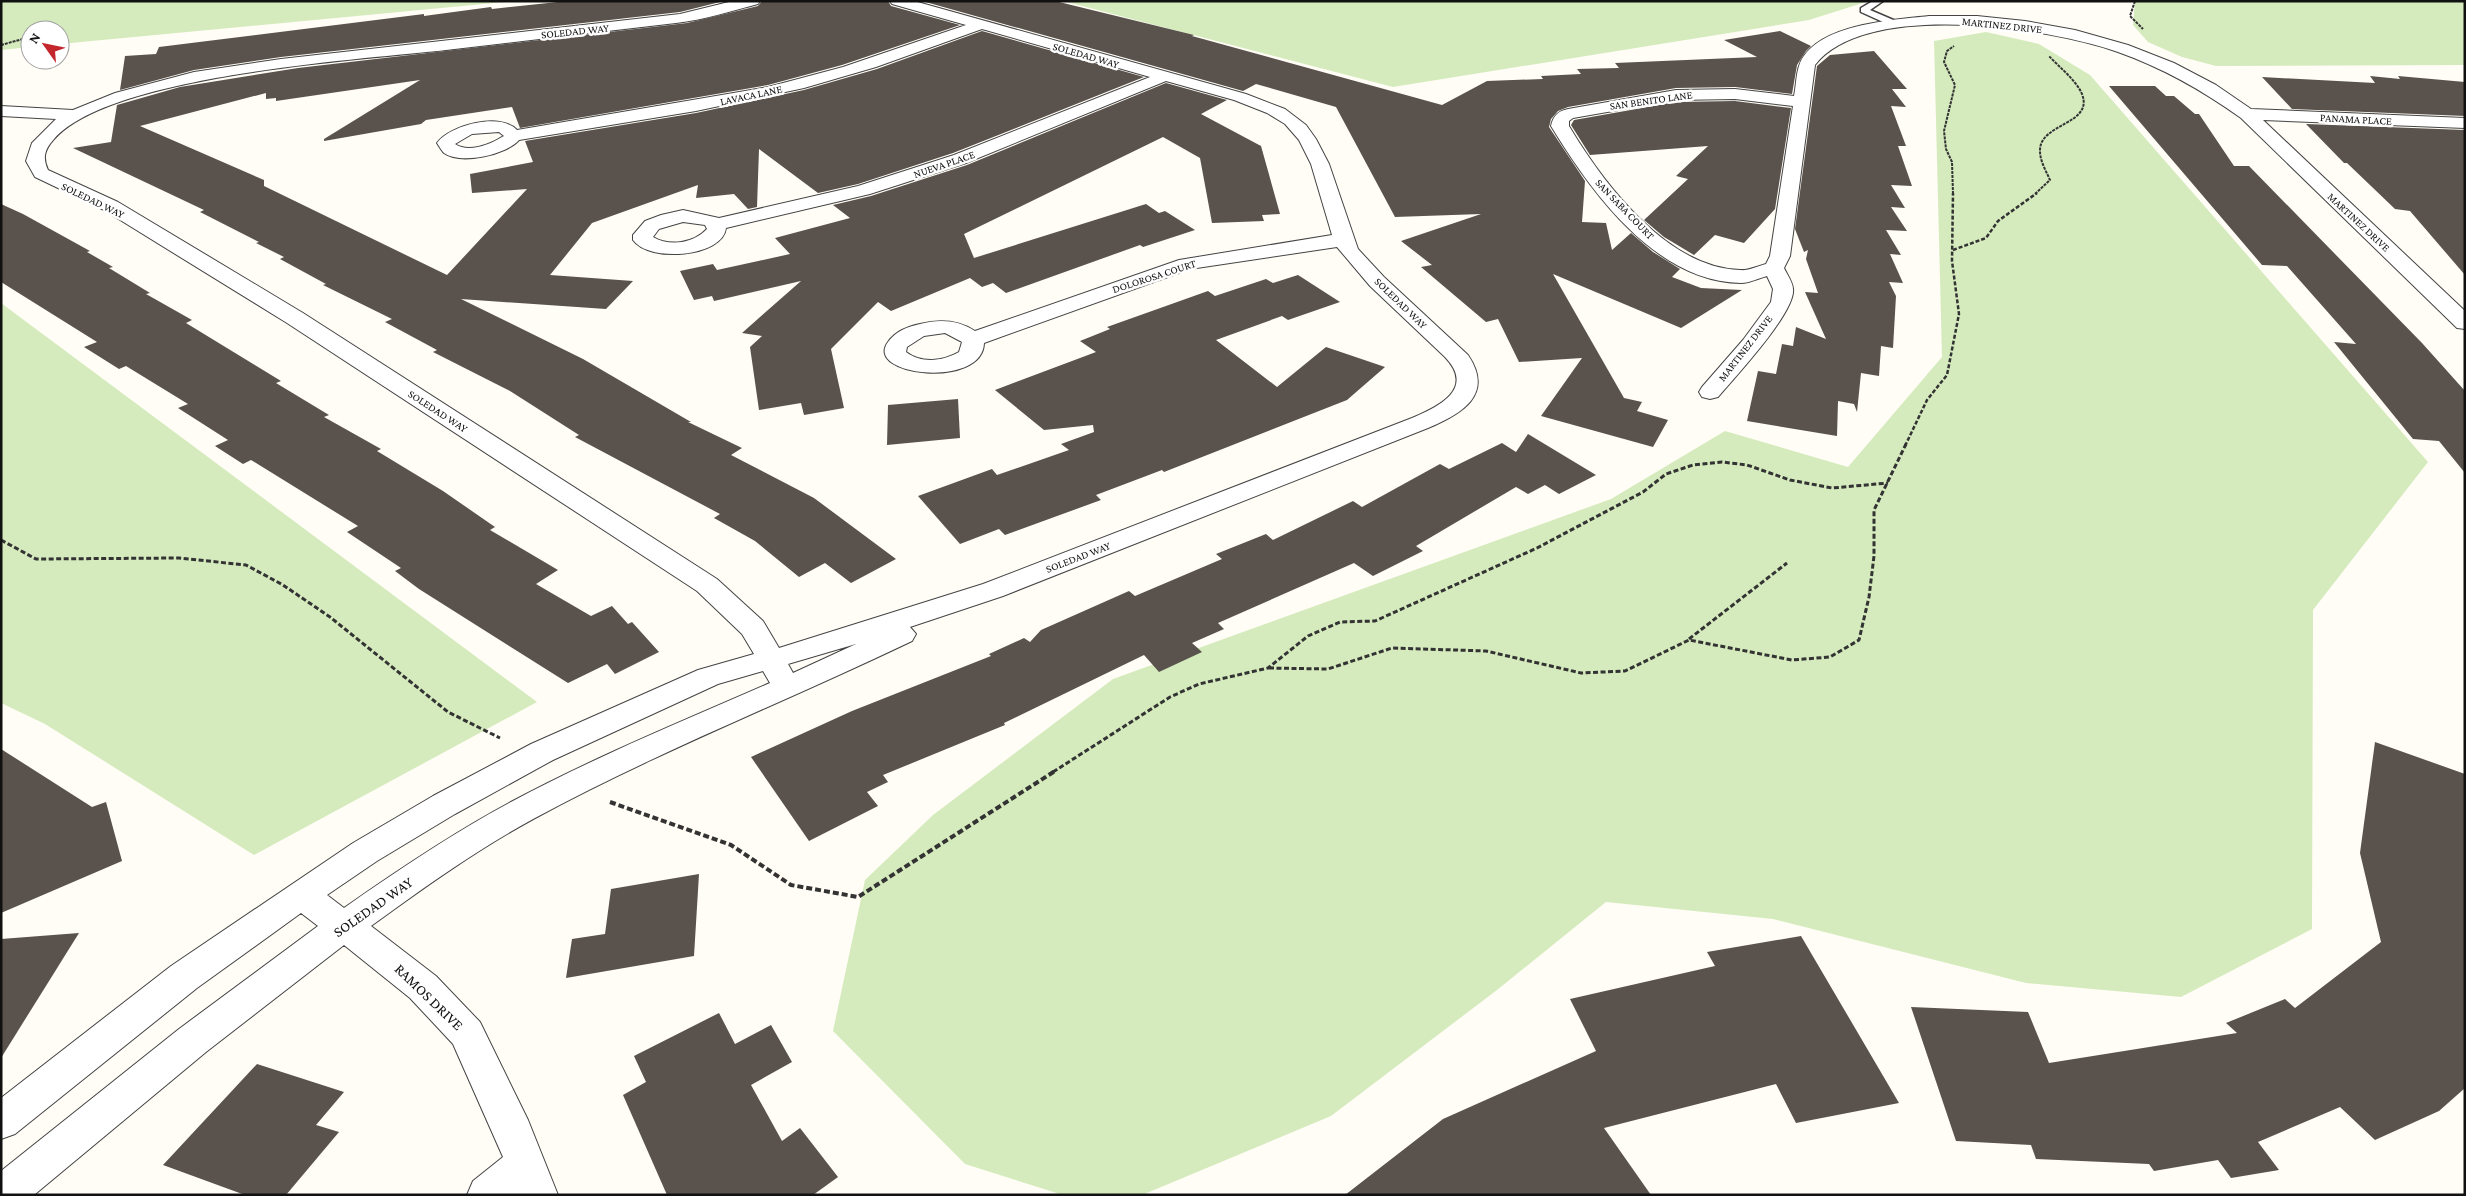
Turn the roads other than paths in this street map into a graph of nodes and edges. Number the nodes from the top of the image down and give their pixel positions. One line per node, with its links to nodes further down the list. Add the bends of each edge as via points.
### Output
1 (753, 1): 10 (street, SOLEDAD WAY, via 680,18 628,25 230,71 161,84)
2 (897, 1): 5 (street, SOLEDAD WAY)
3 (1879, 1): 4 (lane, via 1864,10)
4 (1895, 24): 7 (street, MARTINEZ DRIVE, via 1852,32 1817,51 1807,65); 9 (street, MARTINEZ DRIVE, via 2009,18 2138,54 2210,88)
5 (980, 25): 6 (street, SOLEDAD WAY); 13 (street, LAVACA LANE, via 796,85 710,104)
6 (1163, 76): 14 (street, NUEVA PLACE, via 960,159 864,190); 15 (street, SOLEDAD WAY, via 1240,97 1291,120 1307,135 1314,151)
7 (1802, 102): 11 (street, SAN BENITO LANE, via 1735,94 1676,95 1584,110); 16 (street, MARTINEZ DRIVE, via 1780,256)
8 (1, 111): 10 (street)
9 (2247, 114): 12 (street, PANAMA PLACE); 17 (street, MARTINEZ DRIVE)
10 (74, 115): 20 (street, SOLEDAD WAY, via 52,130 38,147 35,160 41,172 110,206 295,318 707,585 753,628)
11 (1562, 119): 16 (street, SAN SABA COURT, via 1560,126 1569,144 1597,181 1663,248 1686,263 1722,276 1740,278)
12 (2465, 122)
13 (514, 136)
14 (716, 224)
15 (1341, 240): 18 (street, DOLOROSA COURT, via 1186,264); 20 (street, SOLEDAD WAY, via 1358,262 1451,350 1465,369 1464,398 1447,412 993,590 840,664)
16 (1774, 268): 19 (street, MARTINEZ DRIVE, via 1783,289 1781,302 1751,345)
17 (2465, 323)
18 (973, 339)
19 (1710, 392)
20 (780, 673): 21 (street, SOLEDAD WAY, via 708,677 546,750 444,804); 22 (street, SOLEDAD WAY, via 522,811 416,876)
21 (301, 895): 22 (street, RAMOS DRIVE); 23 (street, SOLEDAD WAY, via 184,977)
22 (344, 927): 24 (street, RAMOS DRIVE, via 423,987 468,1033); 25 (street, SOLEDAD WAY, via 231,1010)
23 (1, 1121)
24 (532, 1179): 26 (street, RAMOS DRIVE)
25 (3, 1195)
26 (487, 1195)

